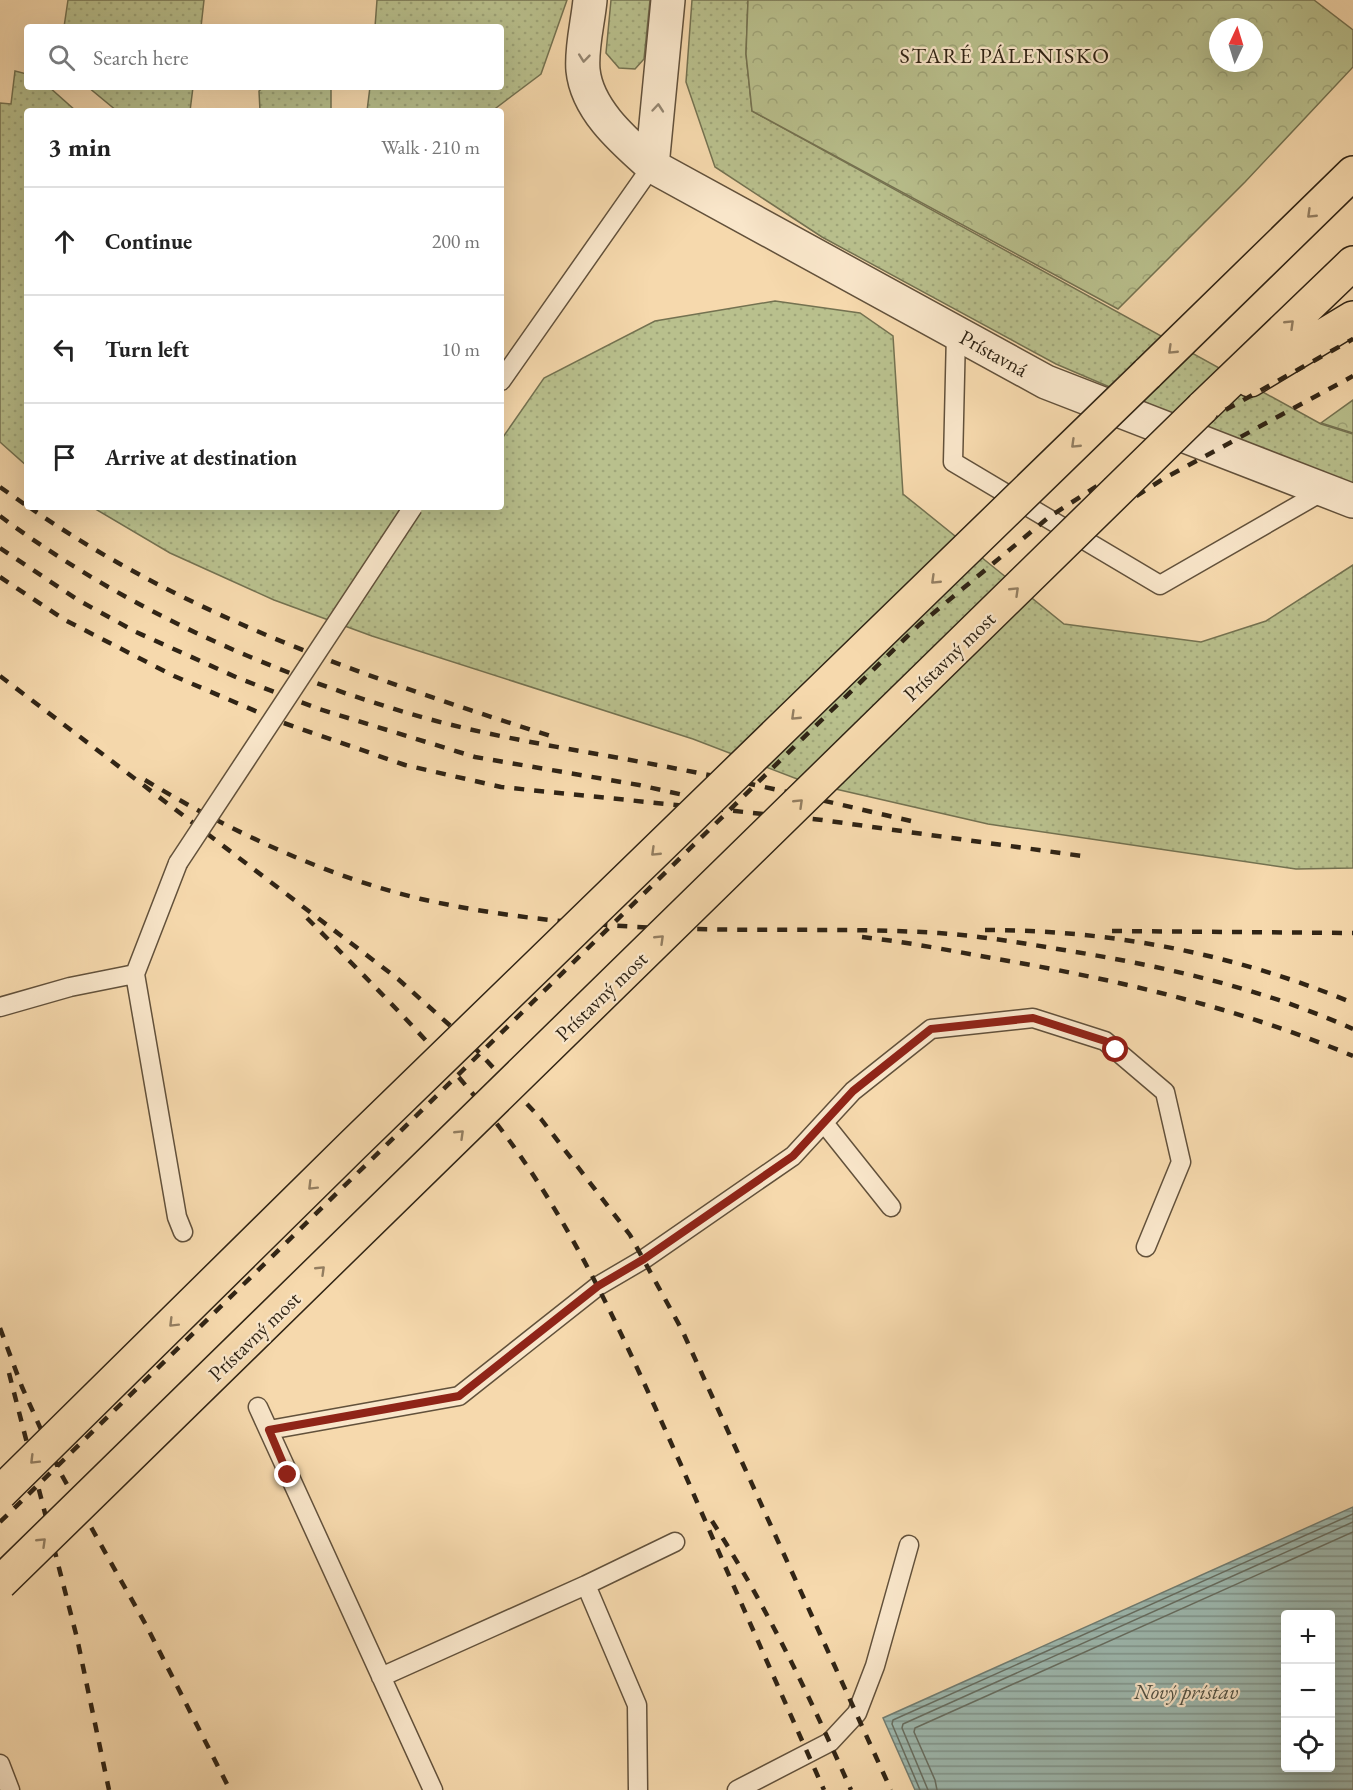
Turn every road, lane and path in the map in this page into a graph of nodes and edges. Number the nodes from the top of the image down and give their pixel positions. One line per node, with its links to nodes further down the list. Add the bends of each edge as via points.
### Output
1 (590, 0): 3 (street, Prístavná, one-way to 3, via 583,69 589,95 609,124)
2 (668, 0): 3 (street, one-way to 2)
3 (652, 166): 7 (street, Prístavná); 8 (lane)
4 (1353, 173): 20 (highway, one-way to 20, bridge)
5 (1353, 263): 9 (highway, one-way to 5)
6 (1353, 318): 9 (highway)
7 (957, 333): 10 (street, Prístavná, via 1057,387); 10 (lane, via 953,462 1160,585)
8 (504, 377)
9 (1202, 408): 23 (highway, Prístavný most, one-way to 9, bridge)
10 (1339, 496)
11 (411, 510): 12 (lane, bridge, via 178,863)
12 (135, 974): 13 (lane); 16 (lane, via 177,1217)
13 (0, 1007)
14 (824, 1123): 15 (lane); 17 (lane, via 853,1091 931,1029 1033,1018 1105,1041 1165,1092 1182,1162); 19 (lane, via 793,1156 644,1259 598,1286 459,1396)
15 (891, 1207)
16 (183, 1232)
17 (1146, 1247)
18 (258, 1407): 19 (lane)
19 (269, 1430): 25 (lane)
20 (0, 1493)
21 (675, 1542): 24 (lane)
22 (909, 1545): 30 (lane, via 875,1666 857,1713 830,1742)
23 (0, 1583)
24 (586, 1585): 25 (lane); 29 (lane, via 637,1705)
25 (381, 1677): 28 (lane)
26 (0, 1764): 27 (lane)
27 (10, 1790)
28 (433, 1790)
29 (638, 1790)
30 (737, 1790)

